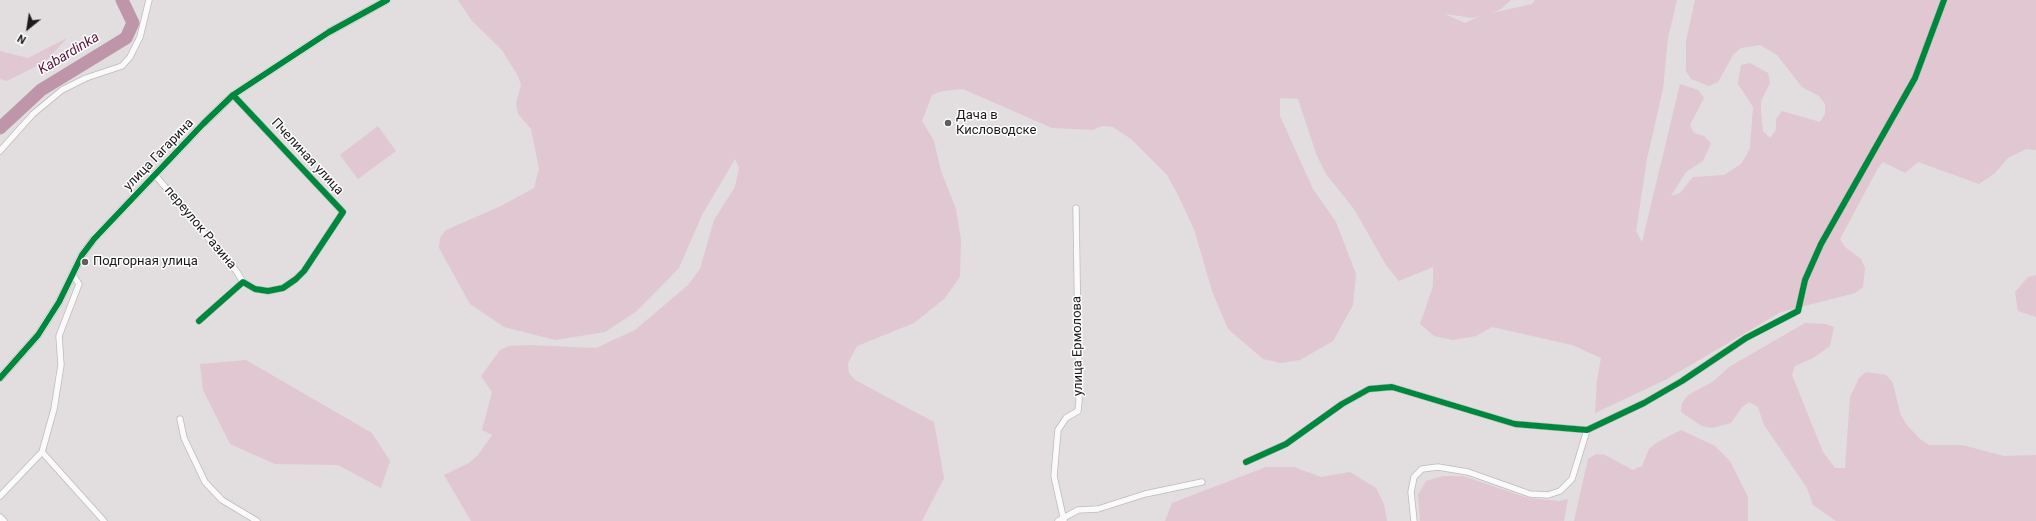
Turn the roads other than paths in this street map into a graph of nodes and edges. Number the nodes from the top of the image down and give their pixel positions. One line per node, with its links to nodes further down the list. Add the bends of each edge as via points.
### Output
1 (149, 0): 5 (street, via 140,37 130,57 122,66 86,78 62,90 33,114)
2 (387, 0): 4 (street, улица Гагарина, via 329,32)
3 (1944, 0): 13 (street, via 1915,78 1821,244 1805,280 1798,311 1746,338 1644,403)
4 (233, 95): 6 (street, улица Гагарина); 9 (street, Пчелиная улица, via 343,212 296,279 283,288 268,291 255,289)
5 (0, 152)
6 (155, 175): 8 (street, улица Гагарина, via 94,239 82,255); 9 (street, переулок Разина)
7 (1076, 208): 19 (street, улица Ермолова, via 1079,401 1078,411 1066,418 1058,430 1054,476)
8 (73, 275): 11 (street, улица Гагарина, via 38,335); 14 (street, via 79,284 59,336 61,365 54,409)
9 (243, 282): 10 (street)
10 (199, 321)
11 (0, 378)
12 (180, 419): 22 (street, via 184,438 205,482 222,500)
13 (1587, 430): 15 (street, via 1514,424 1392,387 1369,389 1342,404 1286,444); 24 (street, via 1572,479 1560,491 1548,495 1530,494 1468,472 1438,467 1422,469 1414,477 1412,484)
14 (42, 452): 17 (street); 21 (street)
15 (1246, 462)
16 (1202, 482): 19 (street, via 1145,494 1098,509 1078,510)
17 (0, 496)
18 (0, 517): 20 (street)
19 (1064, 520): 23 (street)
20 (4, 521)
21 (104, 521)
22 (257, 521)
23 (1058, 521)
24 (1414, 521)

